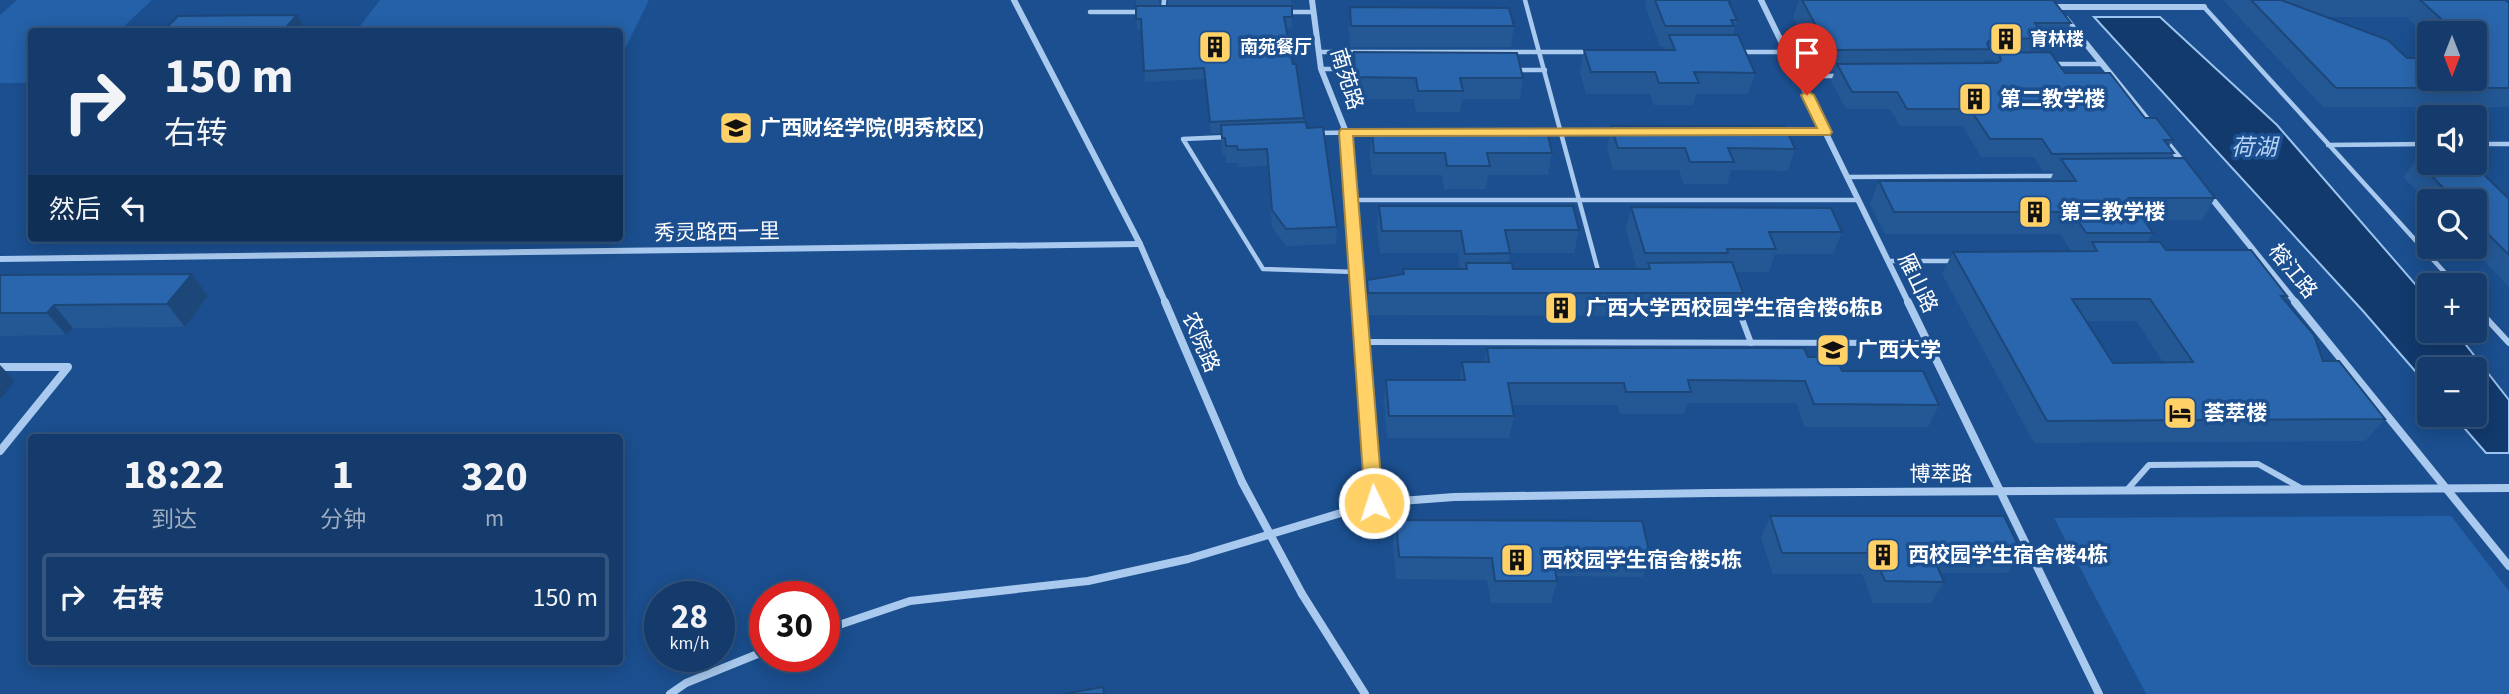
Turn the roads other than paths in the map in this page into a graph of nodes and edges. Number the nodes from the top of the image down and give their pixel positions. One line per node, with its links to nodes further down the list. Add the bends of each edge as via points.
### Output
1 (1014, 0): 48 (street, 农院路)
2 (1164, 0): 11 (lane)
3 (1312, 0): 14 (street, 南苑路)
4 (1525, 0): 16 (lane)
5 (1761, 0): 19 (street, 雁山路)
6 (2049, 0): 8 (street)
7 (2197, 0): 9 (street)
8 (2057, 7): 9 (street); 21 (street)
9 (2204, 7): 40 (lane)
10 (1090, 12): 11 (lane)
11 (1163, 12): 12 (lane)
12 (1177, 12)
13 (1273, 12): 14 (lane)
14 (1314, 12): 15 (street, 南苑路)
15 (1319, 52): 16 (lane); 22 (street, 南苑路)
16 (1540, 52): 17 (lane); 25 (lane)
17 (1595, 52)
18 (1731, 52): 19 (lane)
19 (1786, 52): 26 (street, 雁山路)
20 (2049, 64): 21 (lane)
21 (2103, 64): 41 (street)
22 (1321, 69): 23 (lane); 28 (street, 南苑路)
23 (1363, 69)
24 (1503, 69): 25 (lane)
25 (1545, 70): 31 (lane)
26 (1798, 76): 27 (lane); 34 (street, 雁山路)
27 (1839, 76)
28 (1346, 132): 29 (lane); 35 (lane); 45 (street, 南苑路)
29 (1386, 132)
30 (1534, 132): 31 (lane)
31 (1561, 132): 32 (lane); 46 (lane)
32 (1631, 132)
33 (1770, 132): 34 (lane)
34 (1825, 132): 43 (street, 雁山路)
35 (1305, 134)
36 (1237, 137): 54 (lane, via 1183,139 1263,269)
37 (2417, 144): 40 (lane)
38 (2487, 144): 39 (lane)
39 (2509, 144)
40 (2328, 145): 55 (lane)
41 (2193, 175)
42 (2068, 176): 43 (lane)
43 (1847, 177): 47 (street, 雁山路)
44 (2201, 186): 51 (street, 榕江路)
45 (1351, 200): 46 (lane); 54 (street, 南苑路)
46 (1579, 200): 47 (lane); 56 (lane)
47 (1858, 200): 52 (street, 雁山路)
48 (1140, 244): 49 (street, 秀灵路西一里); 77 (street, 农院路, bridge, via 1242,482 1302,594)
49 (0, 259)
50 (2247, 259): 51 (lane)
51 (2261, 259): 67 (street, 榕江路)
52 (1888, 261): 53 (lane); 63 (street, 雁山路)
53 (1957, 261)
54 (1356, 272): 57 (street, 南苑路)
55 (2445, 273)
56 (1600, 280)
57 (1357, 281): 58 (lane); 61 (street, 南苑路)
58 (1371, 281)
59 (1732, 293): 62 (lane)
60 (2487, 319): 64 (lane)
61 (1362, 342): 62 (lane); 72 (street, 南苑路)
62 (1751, 343): 63 (lane)
63 (1928, 343): 71 (street, 雁山路)
64 (2509, 343)
65 (0, 367): 66 (street, via 68,367)
66 (0, 452)
67 (2446, 488): 68 (street, 博萃路); 69 (street, 博萃路); 73 (street, 榕江路)
68 (2509, 488)
69 (2304, 489): 70 (street, 博萃路); 70 (lane, via 2258,464 2149,465)
70 (2126, 491): 71 (street, 博萃路)
71 (2000, 492): 72 (street, 博萃路, via 1481,496); 78 (street, 雁山路)
72 (1374, 503): 74 (street, 博萃路, via 1188,559 1088,581 910,601)
73 (2509, 566)
74 (840, 625)
75 (749, 657): 76 (street)
76 (670, 694)
77 (1365, 694)
78 (2099, 694)

